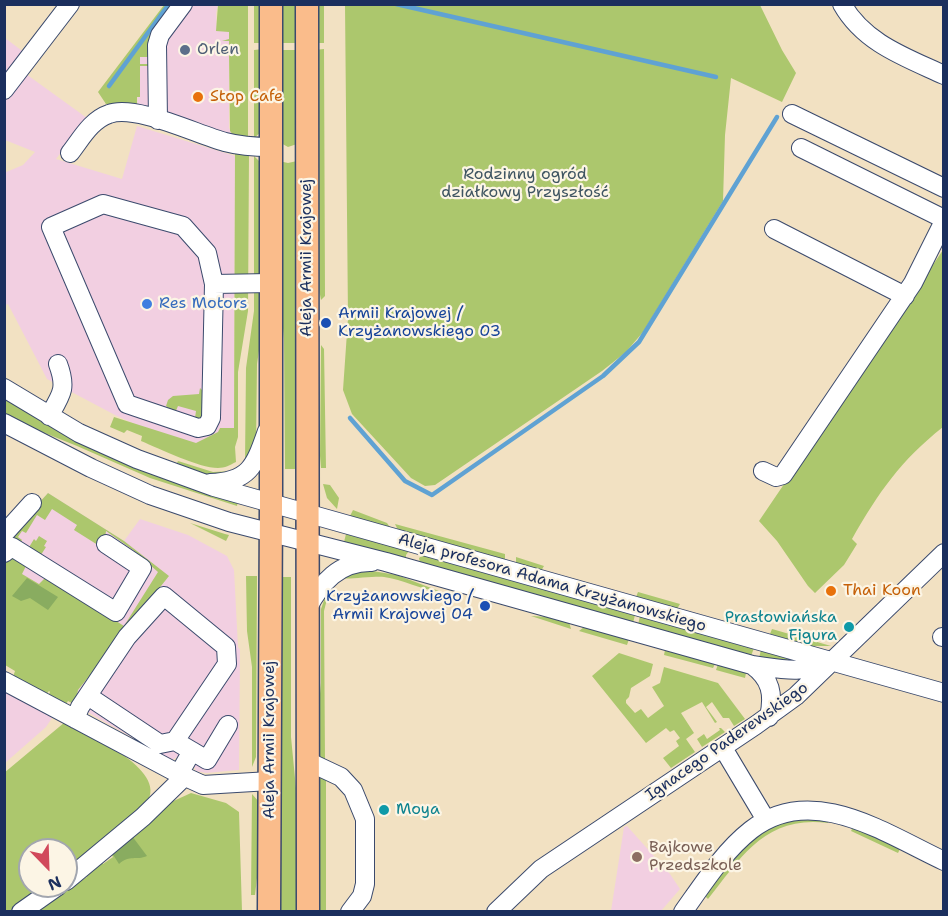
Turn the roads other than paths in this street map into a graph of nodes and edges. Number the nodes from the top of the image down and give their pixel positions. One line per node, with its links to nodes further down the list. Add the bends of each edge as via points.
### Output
1 (70, 4): 7 (street)
2 (183, 4): 9 (street, via 157,45)
3 (271, 4): 11 (main road, Aleja Armii Krajowej)
4 (307, 4): 10 (main road, Aleja Armii Krajowej)
5 (842, 4): 6 (street, via 852,21 869,37)
6 (944, 75)
7 (4, 90)
8 (792, 114): 14 (street)
9 (158, 120): 11 (street, via 226,142); 13 (street, via 128,111 109,114 90,127)
10 (307, 144): 11 (main road, via 289,158); 29 (main road, Aleja Armii Krajowej)
11 (271, 147): 17 (main road, Aleja Armii Krajowej)
12 (801, 148): 15 (street)
13 (70, 153)
14 (944, 188)
15 (944, 220): 19 (street)
16 (774, 229): 19 (street)
17 (270, 283): 18 (street); 23 (main road, Aleja Armii Krajowej)
18 (214, 284): 18 (street, via 207,253 183,226 103,204 51,227 127,404 198,428 207,426 211,418)
19 (904, 296): 25 (street, via 783,475 776,477)
20 (58, 364): 22 (street, via 63,387)
21 (4, 388): 22 (street)
22 (49, 416): 26 (street, via 138,459)
23 (271, 421): 26 (street, via 248,472 232,481); 28 (main road, Aleja Armii Krajowej)
24 (4, 423): 30 (street, via 150,495)
25 (763, 471)
26 (205, 483): 28 (street)
27 (32, 503): 31 (street)
28 (271, 503): 29 (street); 30 (main road, Aleja Armii Krajowej)
29 (307, 512): 32 (main road, Aleja Armii Krajowej); 34 (street, Aleja profesora Adama Krzyżanowskiego)
30 (271, 533): 32 (street); 53 (main road, Aleja Armii Krajowej)
31 (4, 534)
32 (307, 542): 37 (street, Aleja profesora Adama Krzyżanowskiego); 39 (main road, Aleja Armii Krajowej)
33 (106, 544): 35 (street, via 142,568 116,612 12,547)
34 (431, 548): 38 (street, via 412,555 412,563); 40 (street, Aleja profesora Adama Krzyżanowskiego)
35 (4, 553)
36 (944, 553): 40 (street, Ignacego Paderewskiego)
37 (386, 562): 38 (street, Aleja profesora Adama Krzyżanowskiego); 39 (street, via 364,562 336,572 318,589)
38 (419, 572): 41 (street, Aleja profesora Adama Krzyżanowskiego)
39 (307, 609): 51 (main road, Aleja Armii Krajowej)
40 (832, 662): 41 (street, Aleja profesora Adama Krzyżanowskiego, via 800,671); 43 (street, Aleja profesora Adama Krzyżanowskiego); 45 (street, Ignacego Paderewskiego)
41 (752, 665): 45 (street, via 762,672 770,687)
42 (4, 681): 46 (street)
43 (944, 693)
44 (88, 696): 46 (street); 48 (street, via 160,744); 48 (street, via 128,637 164,596 226,647 227,664)
45 (769, 717): 49 (street, Ignacego Paderewskiego)
46 (75, 719): 52 (street)
47 (228, 725): 50 (street, via 207,760)
48 (175, 741): 50 (street)
49 (723, 748): 54 (street); 62 (street, Ignacego Paderewskiego, via 541,869)
50 (192, 751): 52 (street)
51 (307, 761): 60 (main road, Aleja Armii Krajowej); 61 (street, via 341,777 353,790 365,819 366,884)
52 (181, 776): 53 (street, via 215,785); 56 (street, via 142,817)
53 (270, 781): 59 (main road, Aleja Armii Krajowej)
54 (766, 820): 55 (street, via 798,811 849,816); 63 (street, via 735,845)
55 (944, 861)
56 (78, 871)
57 (41, 898): 58 (street)
58 (21, 912)
59 (269, 912)
60 (308, 912)
61 (350, 912)
62 (496, 912)
63 (683, 912)

